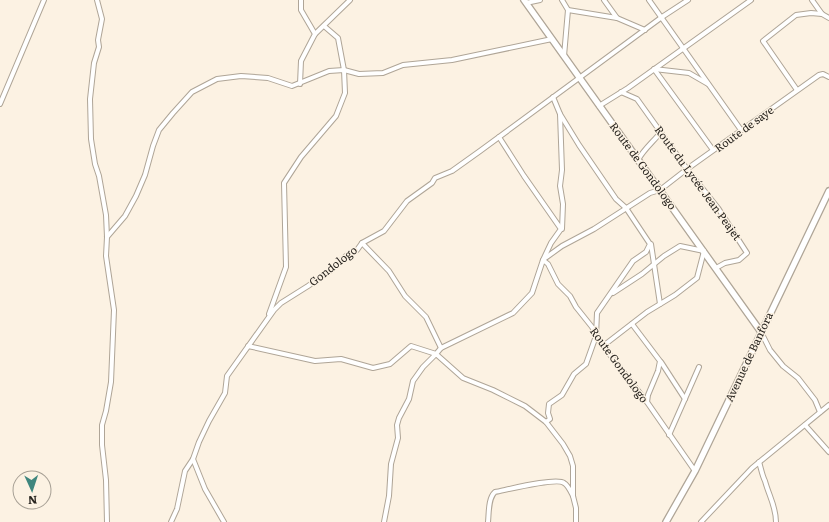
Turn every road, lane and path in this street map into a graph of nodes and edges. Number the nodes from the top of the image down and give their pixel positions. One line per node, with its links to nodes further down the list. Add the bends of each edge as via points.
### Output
1 (44, 0): 33 (street)
2 (97, 0): 46 (street, via 102,19 98,40 100,47 94,63 90,112 91,139 106,215)
3 (301, 0): 20 (street, via 301,10)
4 (350, 0): 18 (street)
5 (540, 0): 12 (street)
6 (562, 0): 13 (street)
7 (604, 0): 16 (street)
8 (649, 0): 15 (street)
9 (688, 0): 15 (street, Gondologo)
10 (751, 0): 22 (street)
11 (812, 0): 14 (street)
12 (525, 2): 21 (street, Route de Gondologo)
13 (568, 10): 16 (street); 23 (street)
14 (822, 14): 17 (street); 30 (street, via 796,15 762,41)
15 (662, 17): 19 (street, Gondologo); 22 (street)
16 (616, 18): 19 (street)
17 (829, 18)
18 (324, 26): 20 (street); 25 (street, via 338,38)
19 (645, 30): 27 (street, Gondologo)
20 (315, 34): 28 (street, via 301,61)
21 (552, 39): 23 (street, Route de Gondologo); 25 (street, via 452,60 403,65 383,73 359,74)
22 (683, 48): 24 (street); 29 (street)
23 (564, 56): 27 (street, Route de Gondologo)
24 (654, 69): 29 (street, via 689,73); 31 (street); 39 (street)
25 (344, 70): 28 (street, via 329,71); 55 (street, via 345,93 336,116 301,157 284,183 286,267)
26 (829, 77): 30 (street, Route de saye, via 819,75)
27 (580, 78): 32 (street, Gondologo); 34 (street, Route de Gondologo)
28 (300, 84): 46 (street, via 292,86 268,78 241,76 217,79 192,92 159,130 136,196 125,216)
29 (710, 85): 36 (street)
30 (797, 90): 36 (street, Route de saye)
31 (620, 92): 34 (street); 37 (street, Route du Lycée Jean Peajet, via 637,99)
32 (553, 97): 35 (street); 38 (street, Gondologo)
33 (0, 104)
34 (600, 106): 40 (street, Route de Gondologo)
35 (560, 114): 44 (street, via 616,199); 45 (street)
36 (741, 130): 39 (street, Route de saye)
37 (661, 132): 40 (street); 41 (street, Route du Lycée Jean Peajet)
38 (499, 137): 45 (street); 47 (street, Gondologo, via 452,171 435,178 407,201 384,231)
39 (713, 150): 41 (street, Route de saye)
40 (638, 160): 42 (street, Route de Gondologo)
41 (687, 169): 42 (street, Route de saye); 52 (street, Route du Lycée Jean Peajet, via 718,208 748,253 739,260)
42 (660, 190): 44 (street, Route de saye, via 650,193); 49 (street, Route de Gondologo)
43 (829, 191): 57 (street, Avenue de Banfora)
44 (626, 208): 48 (street); 50 (street, Route de saye)
45 (562, 229): 50 (street, via 551,243)
46 (107, 237): 77 (street, via 108,272 114,310 111,382 102,426)
47 (362, 243): 55 (street, Gondologo, via 357,250 281,303); 61 (street, via 389,271 405,296 426,317)
48 (650, 244): 51 (street); 53 (street, via 646,252 633,261)
49 (704, 251): 51 (street, via 680,246); 52 (street, Route de Gondologo); 54 (street, via 697,278)
50 (543, 260): 58 (street, Route Gondologo, via 548,264 558,284 592,326); 61 (street, via 532,292 513,313)
51 (654, 263): 53 (street, via 642,274); 54 (street)
52 (716, 268): 57 (street, Route de Gondologo)
53 (610, 294): 58 (street, via 597,313)
54 (660, 304): 56 (street)
55 (267, 318): 59 (street, Gondologo)
56 (632, 324): 60 (street); 63 (street)
57 (761, 332): 68 (street, via 770,350 783,366 798,378 815,400); 75 (street, Avenue de Banfora)
58 (596, 336): 60 (street, Route Gondologo); 69 (street, via 586,364 574,374 562,395 549,404 550,419)
59 (248, 346): 62 (street, via 315,361 341,359 373,368 390,364 411,346); 73 (street, Gondologo, via 227,376 225,393 209,421)
60 (603, 346): 66 (street, Route Gondologo)
61 (441, 348): 62 (street)
62 (436, 354): 69 (street, via 463,378 525,406); 80 (street, via 413,381 409,399 399,418)
63 (660, 361): 65 (street); 66 (street)
64 (699, 367): 65 (street)
65 (685, 399): 71 (street)
66 (647, 402): 71 (street, Route Gondologo)
67 (829, 405): 68 (street)
68 (820, 412): 70 (street)
69 (546, 422): 76 (street, via 570,456 573,466)
70 (805, 425): 72 (street); 74 (street)
71 (669, 435): 75 (street, Route Gondologo)
72 (829, 452)
73 (193, 459): 78 (street, Gondologo, via 185,472 177,509); 79 (street, via 205,489)
74 (759, 462): 84 (street); 85 (street, via 773,502)
75 (695, 471): 83 (street, Avenue de Banfora)
76 (573, 496): 81 (street, via 560,481 495,492 492,495); 82 (street)
77 (107, 522)
78 (171, 522)
79 (224, 522)
80 (384, 522)
81 (488, 522)
82 (576, 522)
83 (666, 522)
84 (701, 522)
85 (776, 522)

